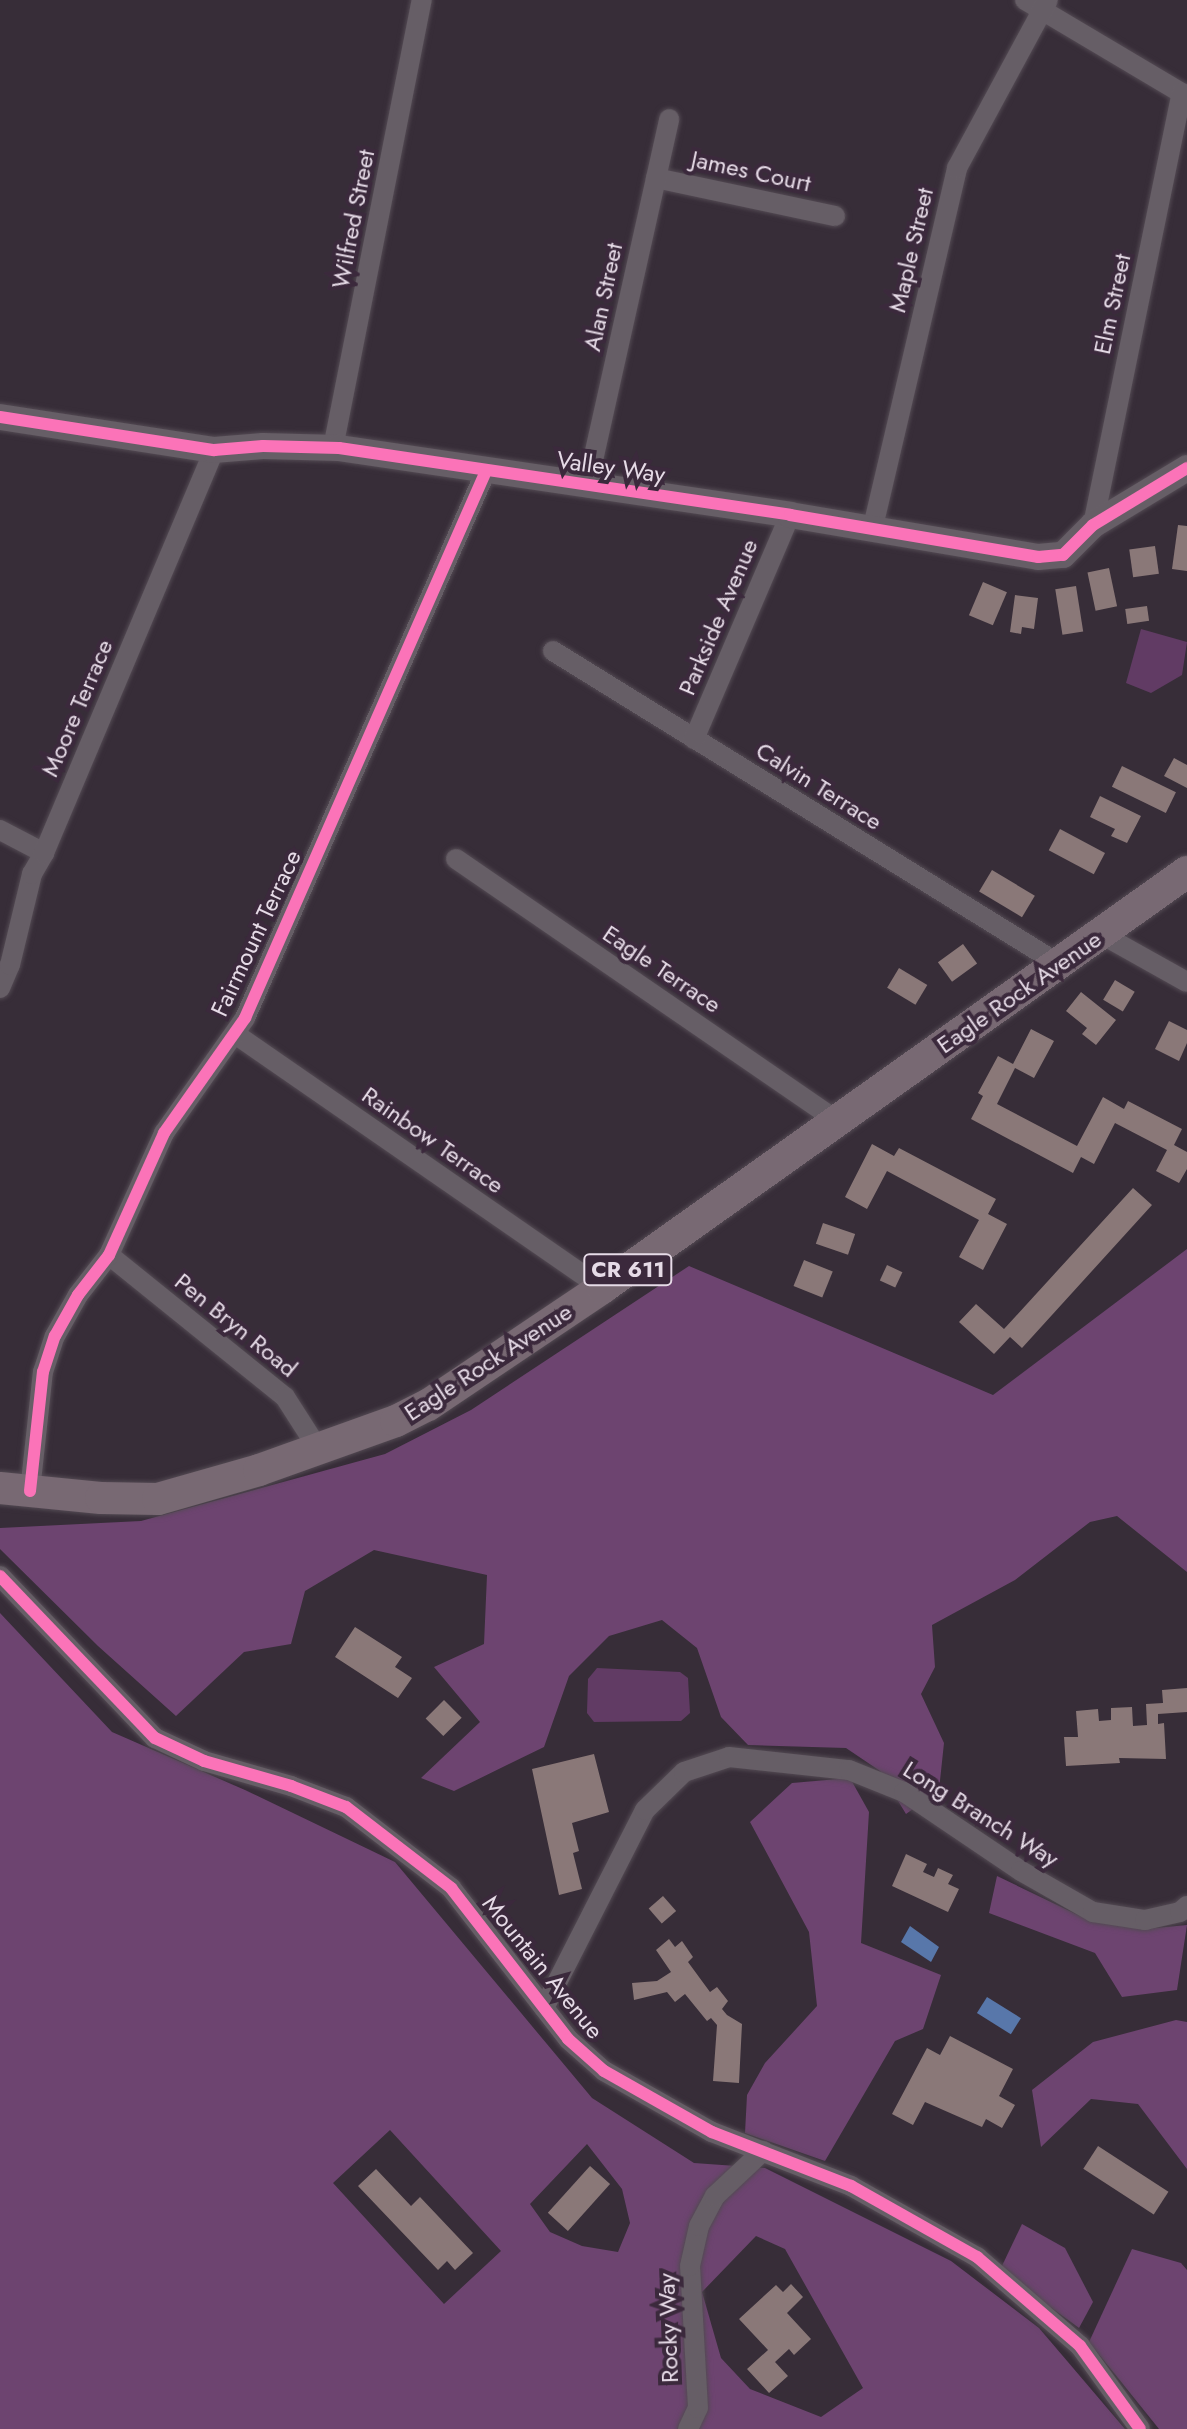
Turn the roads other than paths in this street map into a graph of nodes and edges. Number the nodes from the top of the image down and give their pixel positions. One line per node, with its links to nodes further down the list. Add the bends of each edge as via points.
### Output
1 (422, 0): 8 (street, Wilfred Street)
2 (1038, 3): 3 (street); 15 (street, Maple Street, via 957,168)
3 (1184, 95): 14 (street, Elm Street)
4 (669, 119): 5 (street, Alan Street)
5 (656, 178): 6 (street, James Court); 12 (street, Alan Street)
6 (835, 216)
7 (0, 417): 9 (street, Valley Way)
8 (333, 448): 9 (street, Valley Way); 11 (street, Valley Way)
9 (214, 450): 19 (street, Moore Terrace)
10 (1187, 468): 14 (street, Valley Way)
11 (486, 471): 12 (street, Valley Way); 26 (street, Fairmount Terrace)
12 (587, 487): 13 (street, Valley Way)
13 (790, 515): 15 (street, Valley Way); 17 (street, Parkside Avenue)
14 (1093, 525): 15 (street, Valley Way, via 1063,555 1038,557)
15 (872, 531)
16 (553, 651): 17 (street, Calvin Terrace)
17 (694, 739): 23 (street, Calvin Terrace)
18 (0, 830): 19 (street)
19 (44, 853): 25 (street, Moore Terrace, via 32,874)
20 (456, 859): 27 (street, Eagle Terrace)
21 (1187, 872): 22 (main road, Eagle Rock Avenue / CR 611)
22 (1101, 934): 23 (main road, Eagle Rock Avenue / CR 611); 24 (street)
23 (1059, 964): 27 (main road, Eagle Rock Avenue / CR 611)
24 (1187, 982)
25 (0, 988)
26 (235, 1034): 28 (street, Fairmount Terrace, via 164,1133); 29 (street, Rainbow Terrace)
27 (837, 1121): 29 (main road, Eagle Rock Avenue / CR 611)
28 (109, 1255): 30 (street, Pen Bryn Road, via 285,1397); 31 (street, Fairmount Terrace, via 55,1336)
29 (602, 1288): 30 (main road, Eagle Rock Avenue / CR 611, via 428,1405)
30 (317, 1447): 31 (main road, Eagle Rock Avenue / CR 611, via 158,1499)
31 (15, 1489)
32 (0, 1576): 34 (street, Mountain Avenue, via 155,1738 204,1761 346,1807 384,1833 451,1888)
33 (1187, 1906): 34 (street, Long Branch Way, via 1145,1920 1093,1912 904,1792 849,1770 729,1757 684,1772 645,1810)
34 (544, 2008): 35 (street, Mountain Avenue, via 604,2071 712,2132)
35 (763, 2151): 36 (street, Rocky Way, via 715,2196 699,2226 690,2266 698,2408); 37 (street, Mountain Avenue, via 851,2186 977,2257 1080,2346)
36 (688, 2429)
37 (1140, 2429)

